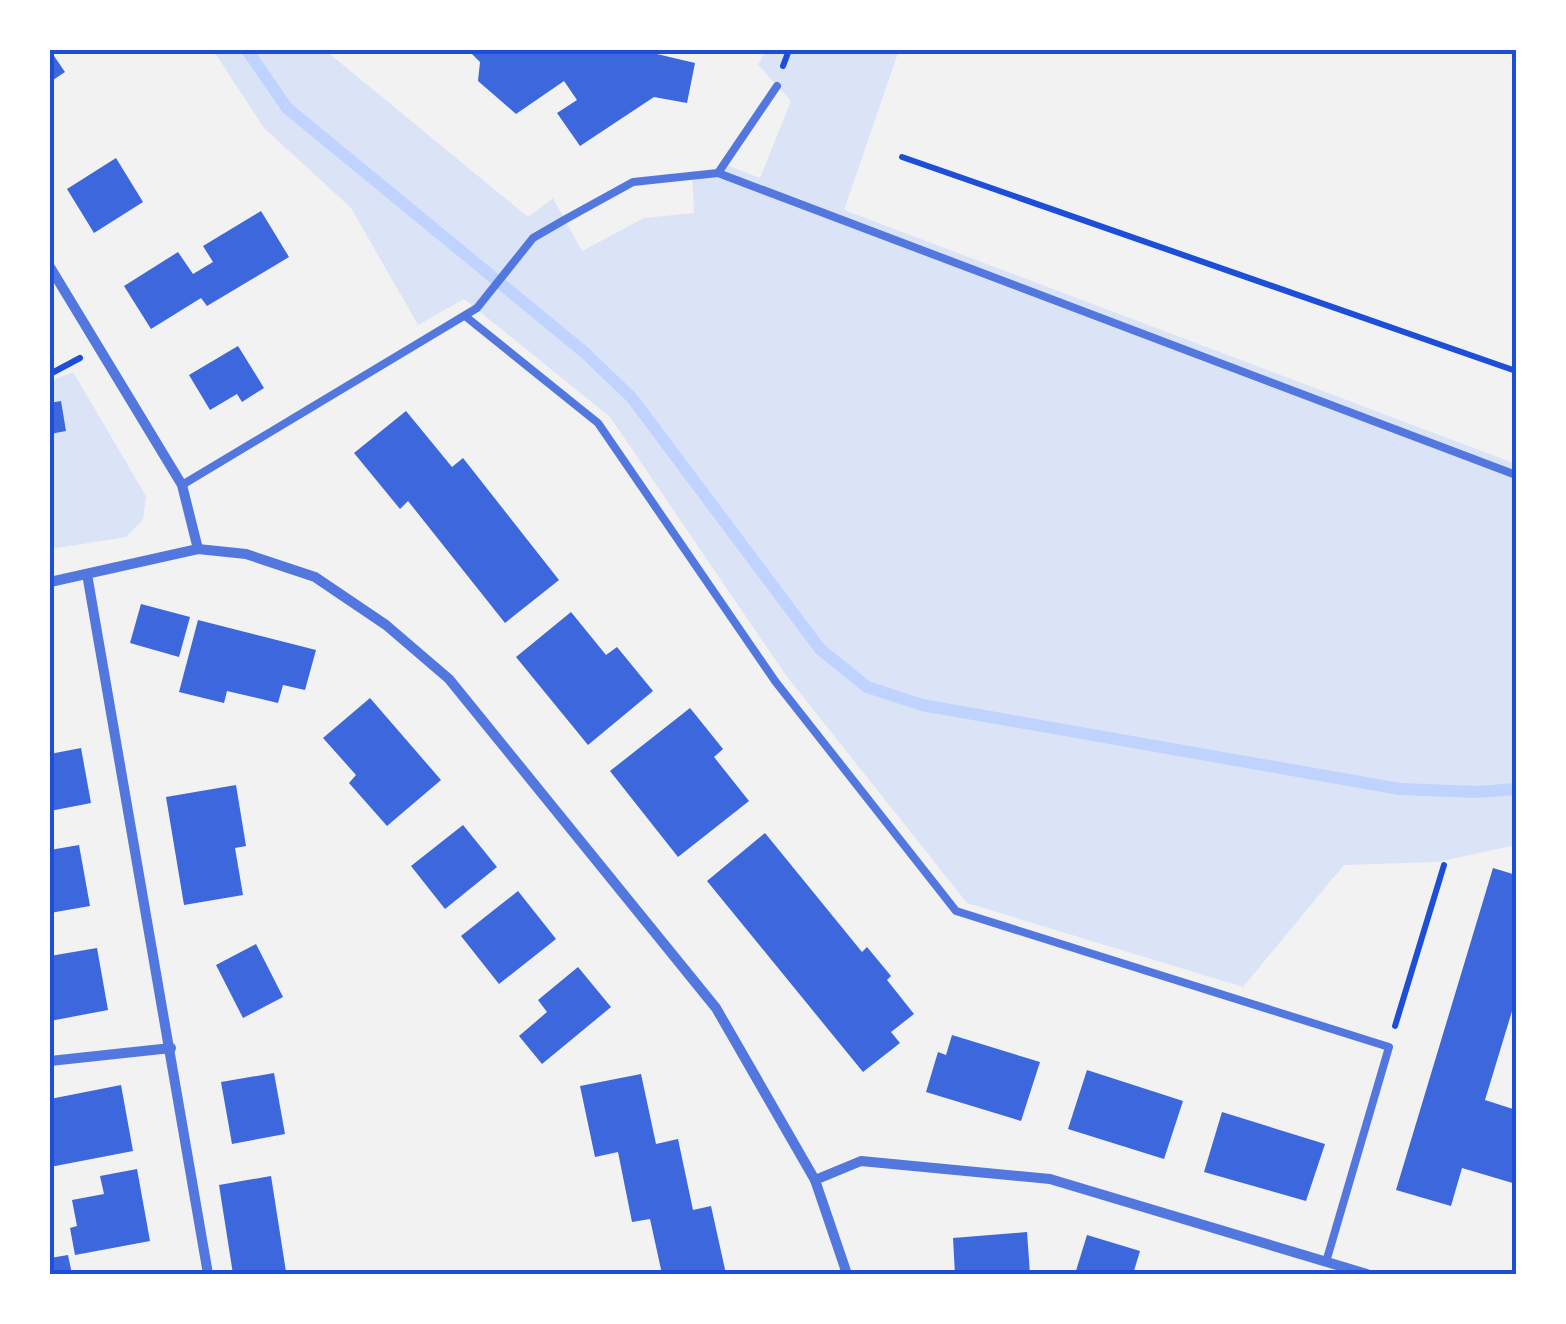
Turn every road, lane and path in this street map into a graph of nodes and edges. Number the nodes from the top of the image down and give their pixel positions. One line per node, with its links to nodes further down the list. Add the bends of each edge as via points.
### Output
1 (777, 86): 3 (lane)
2 (902, 157): 6 (path)
3 (718, 173): 5 (lane, via 633,182 533,238); 7 (lane)
4 (50, 267): 8 (street)
5 (465, 316): 8 (lane); 13 (lane, via 598,423 775,682 956,910)
6 (1516, 371)
7 (1516, 475)
8 (182, 485): 9 (street)
9 (198, 549): 10 (street); 16 (street, via 246,554 315,577 449,679 716,1008)
10 (87, 574): 11 (street); 14 (street)
11 (50, 582)
12 (1444, 865): 13 (path)
13 (1389, 1046): 17 (lane)
14 (171, 1048): 15 (street); 18 (street)
15 (50, 1061)
16 (816, 1180): 17 (street, via 861,1160 1050,1179); 19 (street)
17 (1326, 1262): 20 (street)
18 (208, 1274)
19 (848, 1274)
20 (1366, 1274)

